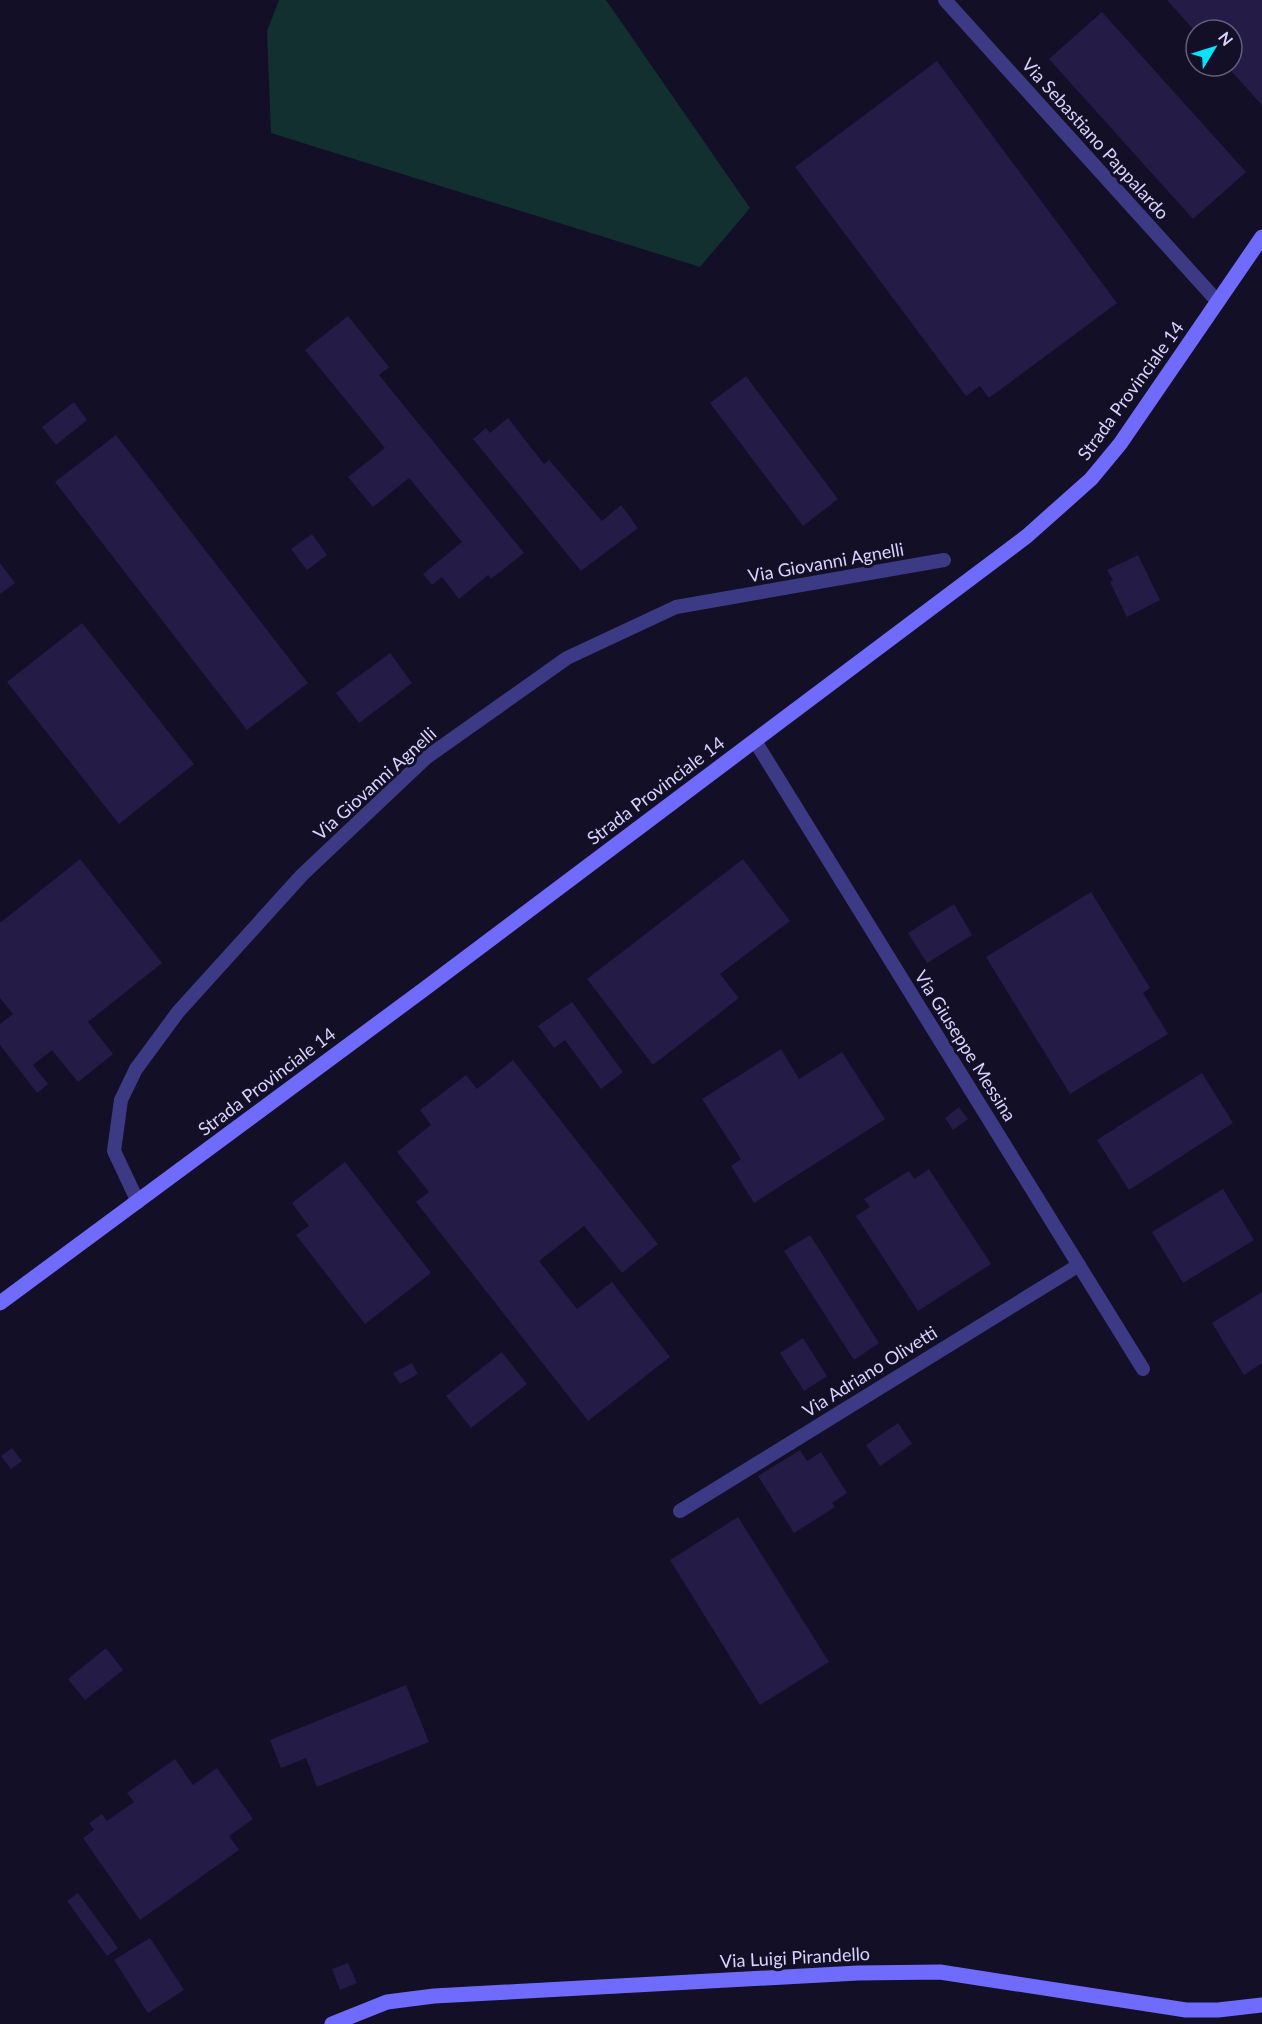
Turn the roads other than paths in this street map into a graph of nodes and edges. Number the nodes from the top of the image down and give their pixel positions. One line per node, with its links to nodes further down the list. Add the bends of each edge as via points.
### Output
1 (945, 0): 3 (street, Via Sebastiano Pappalardo)
2 (1262, 237): 3 (street, Strada Provinciale 14)
3 (1218, 302): 5 (street, Strada Provinciale 14, via 1154,398 1091,479 1027,536)
4 (944, 560): 6 (street, Via Giovanni Agnelli, via 676,607 567,658 427,757 302,875 178,1012 136,1069 121,1100 114,1151)
5 (755, 741): 6 (street, Strada Provinciale 14); 7 (street, Via Giuseppe Messina)
6 (138, 1202): 8 (street, Strada Provinciale 14)
7 (1079, 1264): 9 (street, Via Giuseppe Messina); 10 (street, Via Adriano Olivetti)
8 (0, 1303)
9 (1143, 1369)
10 (680, 1511)
11 (1262, 2005): 12 (street, Via Luigi Pirandello, via 1186,2010 940,1972 881,1973 434,1996 387,2002)
12 (332, 2024)

